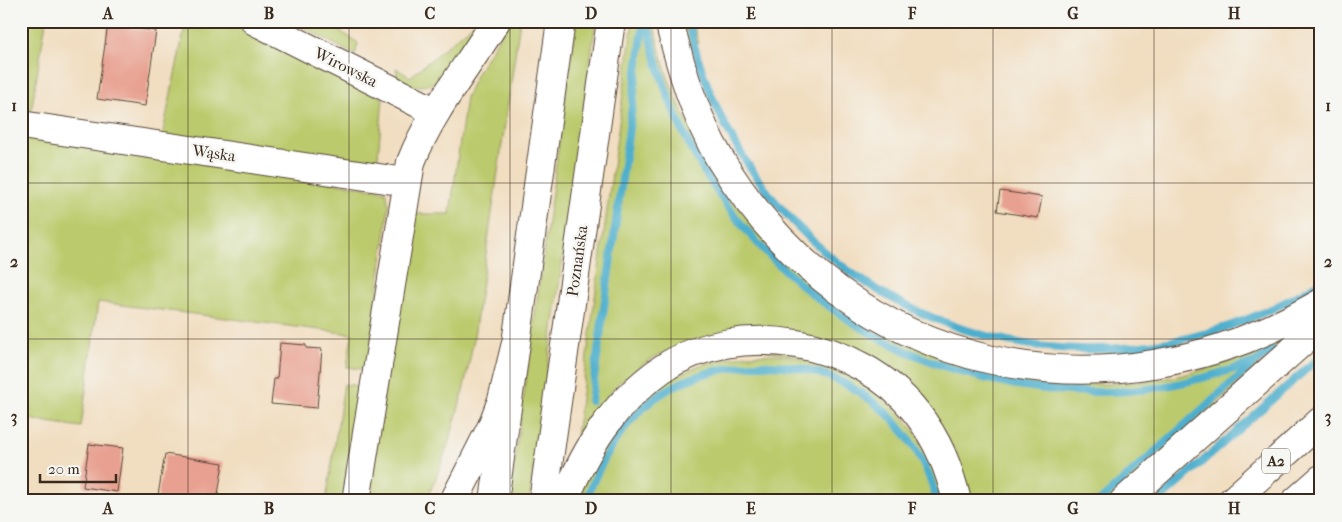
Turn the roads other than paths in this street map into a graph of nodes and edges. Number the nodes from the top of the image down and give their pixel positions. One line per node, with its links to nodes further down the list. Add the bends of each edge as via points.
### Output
1 (255, 21): 6 (main road, Wirowska)
2 (496, 21): 6 (main road)
3 (561, 21): 11 (main road)
4 (611, 21): 17 (main road, Poznańska)
5 (669, 21): 9 (main road, via 686,82 702,123 722,162 760,215 812,269 844,295 916,335 988,359 1029,367 1113,370 1151,366 1226,348 1262,334)
6 (436, 112): 8 (main road, via 418,144)
7 (21, 125): 8 (main road, Wąska)
8 (406, 182): 14 (main road)
9 (1321, 303)
10 (1321, 325): 20 (main road)
11 (515, 347): 15 (main road, via 492,426); 16 (main road)
12 (1321, 421): 21 (main road, A2)
13 (1321, 479): 22 (main road)
14 (356, 501)
15 (454, 501)
16 (494, 501)
17 (544, 501)
18 (564, 501): 19 (main road, via 594,439 644,383 664,368 703,350 737,341 763,340 792,343 832,354 888,384 915,411 933,436 950,473)
19 (958, 501)
20 (1124, 501)
21 (1232, 501)
22 (1296, 501)

